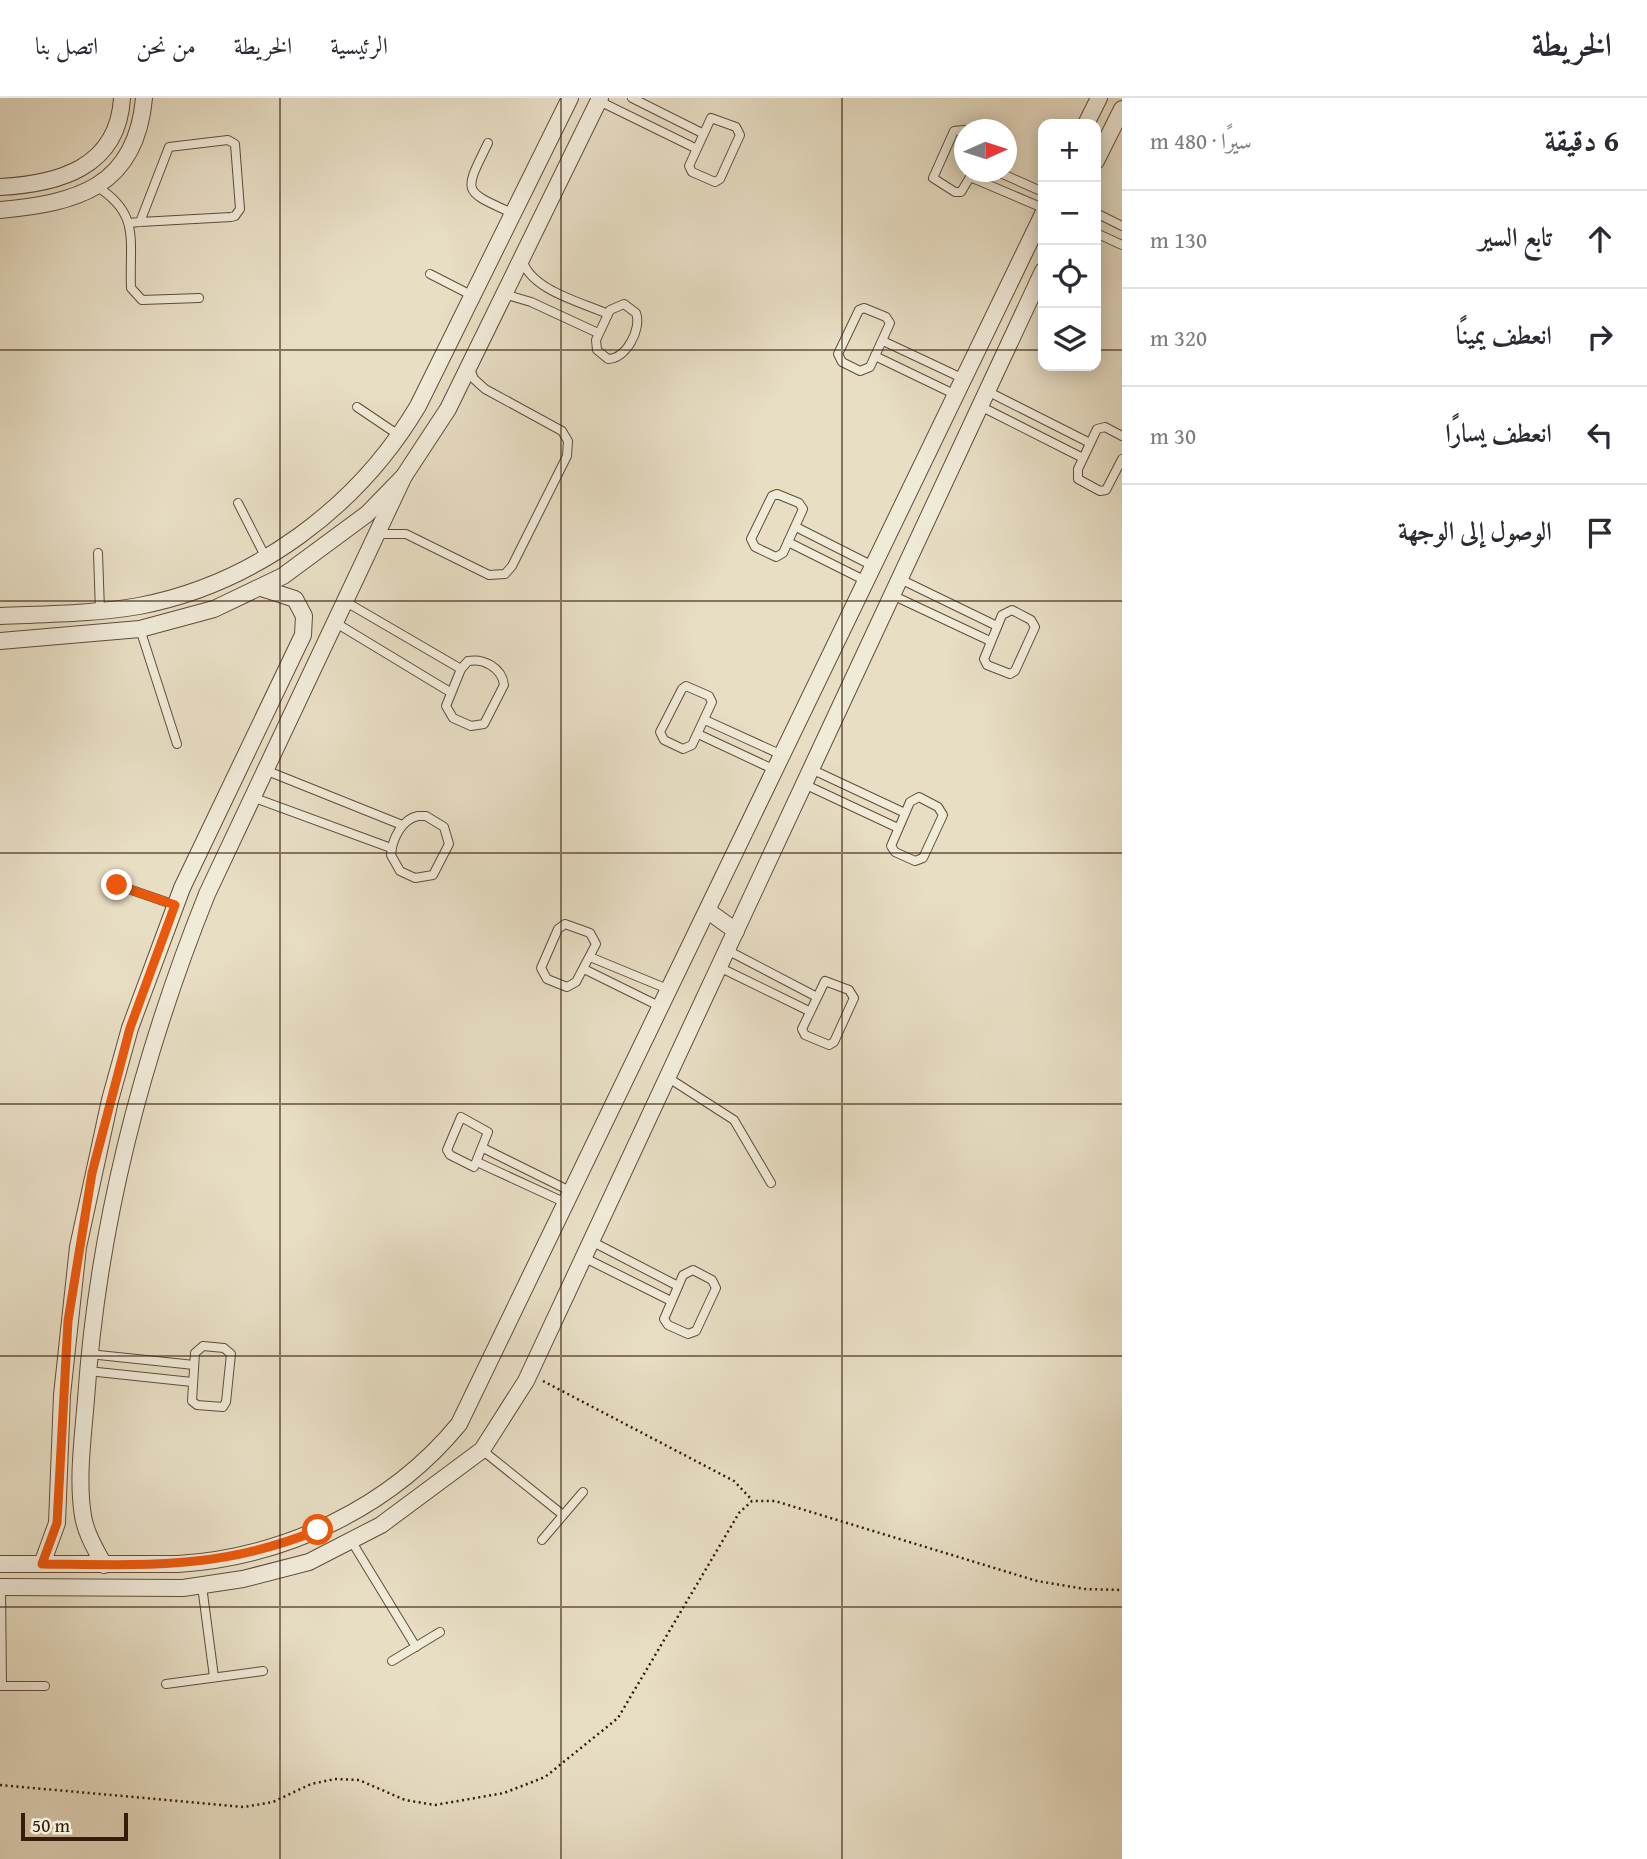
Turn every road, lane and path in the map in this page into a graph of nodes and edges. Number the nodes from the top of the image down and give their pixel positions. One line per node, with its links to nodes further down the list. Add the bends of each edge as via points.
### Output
1 (122, 98): 20 (street, via 108,141 81,169 45,183)
2 (144, 98): 19 (street, via 131,147)
3 (570, 98): 12 (street)
4 (632, 98): 10 (lane)
5 (1099, 98): 8 (street)
6 (600, 99): 13 (lane); 15 (street)
7 (1122, 109): 14 (street)
8 (1088, 119)
9 (954, 131): 17 (lane, via 933,178 958,192)
10 (702, 133): 13 (lane); 13 (lane, via 713,118 740,132 718,181 690,170)
11 (488, 143): 24 (lane, via 470,180 470,190)
12 (546, 147): 15 (street); 24 (street)
13 (695, 148)
14 (1101, 152)
15 (571, 158): 32 (street)
16 (1017, 180): 21 (lane)
17 (968, 182)
18 (989, 182): 22 (lane)
19 (96, 186): 23 (street, via 65,201); 27 (lane, via 120,202)
20 (0, 187)
21 (1038, 190)
22 (1038, 206)
23 (0, 210)
24 (514, 214): 36 (street)
25 (1101, 216): 29 (lane)
26 (140, 222): 26 (lane, via 238,214 235,144 228,140 169,147); 27 (lane)
27 (129, 223): 37 (lane, via 135,295 142,300)
28 (1038, 224): 39 (street)
29 (1122, 226)
30 (1101, 235): 31 (lane)
31 (1122, 244)
32 (522, 259): 35 (street); 38 (lane, via 524,268 540,283)
33 (430, 274): 36 (lane)
34 (1038, 282): 41 (street)
35 (504, 294): 40 (lane); 44 (street)
36 (473, 296): 49 (street)
37 (199, 298)
38 (608, 314): 40 (lane); 40 (lane, via 624,304 636,313 637,328 624,353 612,359 603,357 595,345)
39 (989, 325): 41 (street); 45 (street)
40 (598, 333)
41 (1013, 338): 47 (street)
42 (883, 341): 43 (lane); 43 (lane, via 888,320 862,309 838,357 863,371); 45 (lane)
43 (875, 356): 46 (lane)
44 (469, 366): 54 (street, via 435,432); 57 (lane, via 479,384 562,431 568,441 567,456 512,566 505,574 489,575 406,534)
45 (964, 379): 46 (street)
46 (956, 395): 61 (street)
47 (984, 399): 51 (lane); 52 (lane); 62 (street)
48 (357, 407): 49 (lane)
49 (400, 436): 60 (street, via 338,505)
50 (1122, 436): 51 (lane, via 1099,428)
51 (1090, 443): 52 (lane)
52 (1083, 458): 53 (lane, via 1078,479 1100,491 1108,488)
53 (1122, 459)
54 (404, 476): 57 (street); 63 (street, via 347,532)
55 (238, 503): 60 (lane)
56 (796, 527): 58 (lane); 58 (lane, via 802,506 774,494 751,543 776,557); 61 (lane)
57 (378, 534): 65 (street)
58 (788, 542): 61 (lane)
59 (98, 553): 66 (lane)
60 (266, 558): 66 (street, via 192,592)
61 (870, 573): 75 (street)
62 (900, 579): 64 (street); 69 (lane)
63 (261, 588): 70 (street, via 214,609); 85 (street, via 295,599 304,616 303,635)
64 (892, 595): 72 (lane); 76 (street)
65 (346, 602): 68 (street); 73 (lane)
66 (100, 611): 67 (street)
67 (0, 616)
68 (336, 623): 74 (lane); 81 (street)
69 (997, 626): 72 (lane); 72 (lane, via 1009,610 1035,624 1013,673 985,662)
70 (140, 629): 71 (street); 79 (lane)
71 (0, 641)
72 (990, 641)
73 (461, 669): 74 (lane); 74 (lane, via 468,662 480,661 496,668 503,678 504,685 484,724 471,726 453,718 446,706)
74 (450, 692)
75 (810, 697): 76 (street); 80 (street)
76 (838, 712): 82 (street)
77 (705, 720): 78 (lane); 78 (lane, via 711,698 684,687 661,735 686,750); 80 (lane)
78 (698, 734): 80 (lane)
79 (177, 744)
80 (778, 763): 92 (street)
81 (264, 770): 83 (street); 86 (lane)
82 (808, 776): 84 (lane); 88 (lane); 93 (street)
83 (252, 797): 87 (street); 89 (lane)
84 (905, 813): 88 (lane); 88 (lane, via 916,797 942,811 920,860 892,849)
85 (213, 820): 87 (street); 91 (street)
86 (402, 825): 89 (lane); 89 (lane, via 411,817 426,816 444,827 449,844 433,875 423,878 400,871)
87 (236, 828): 111 (street, via 181,958 138,1091 107,1226)
88 (898, 828)
89 (391, 848)
90 (117, 885): 91 (lane)
91 (175, 905): 124 (street, via 130,1028 92,1173 68,1321 57,1523)
92 (708, 911): 93 (street); 98 (street)
93 (736, 931): 94 (street)
94 (727, 950): 96 (street); 99 (lane)
95 (590, 957): 97 (lane); 97 (lane, via 596,944 593,936 565,924 541,964 544,976 564,987 574,984); 98 (lane)
96 (719, 967): 101 (lane); 102 (street)
97 (584, 969): 100 (lane)
98 (670, 990): 100 (street)
99 (815, 996): 101 (lane); 101 (lane, via 827,981 853,995 831,1044 803,1033)
100 (661, 1007): 106 (street)
101 (808, 1011)
102 (667, 1077): 105 (lane, via 734,1120); 107 (street)
103 (483, 1148): 104 (lane); 104 (lane, via 487,1129 461,1117 447,1150 471,1167); 106 (lane)
104 (477, 1162): 106 (lane)
105 (771, 1183)
106 (569, 1198): 122 (street, via 459,1424 439,1449 369,1503 318,1530)
107 (591, 1241): 108 (street); 109 (lane)
108 (583, 1257): 110 (lane); 116 (street, via 526,1381)
109 (678, 1286): 110 (lane); 110 (lane, via 690,1270 716,1284 694,1333 666,1322)
110 (671, 1301)
111 (89, 1354): 112 (lane); 113 (street)
112 (194, 1365): 115 (lane); 115 (lane, via 200,1347 229,1352 225,1405 195,1404)
113 (88, 1371): 115 (lane); 125 (street, via 82,1510 86,1530)
114 (542, 1381): 118 (path, via 734,1481)
115 (192, 1382)
116 (482, 1450): 119 (lane); 121 (street, via 404,1510)
117 (583, 1492): 119 (lane)
118 (752, 1502): 129 (path, via 775,1501 1037,1581); 138 (path, via 739,1513 618,1718 545,1777 520,1789 435,1805 405,1800 359,1780 335,1779 311,1784 273,1802 244,1807)
119 (563, 1516): 120 (lane)
120 (542, 1541)
121 (352, 1542): 126 (street); 131 (lane)
122 (267, 1549): 125 (street, via 205,1562); 126 (street)
123 (0, 1564): 124 (street)
124 (42, 1564): 125 (street)
125 (104, 1565)
126 (276, 1572): 127 (street)
127 (202, 1586): 128 (street, via 132,1590); 134 (lane)
128 (1, 1587): 136 (lane)
129 (1122, 1590)
130 (440, 1632): 131 (lane)
131 (416, 1647): 132 (lane)
132 (392, 1661)
133 (263, 1671): 134 (lane)
134 (214, 1677): 135 (lane)
135 (166, 1684)
136 (1, 1686): 137 (lane)
137 (45, 1686)
138 (0, 1785)

